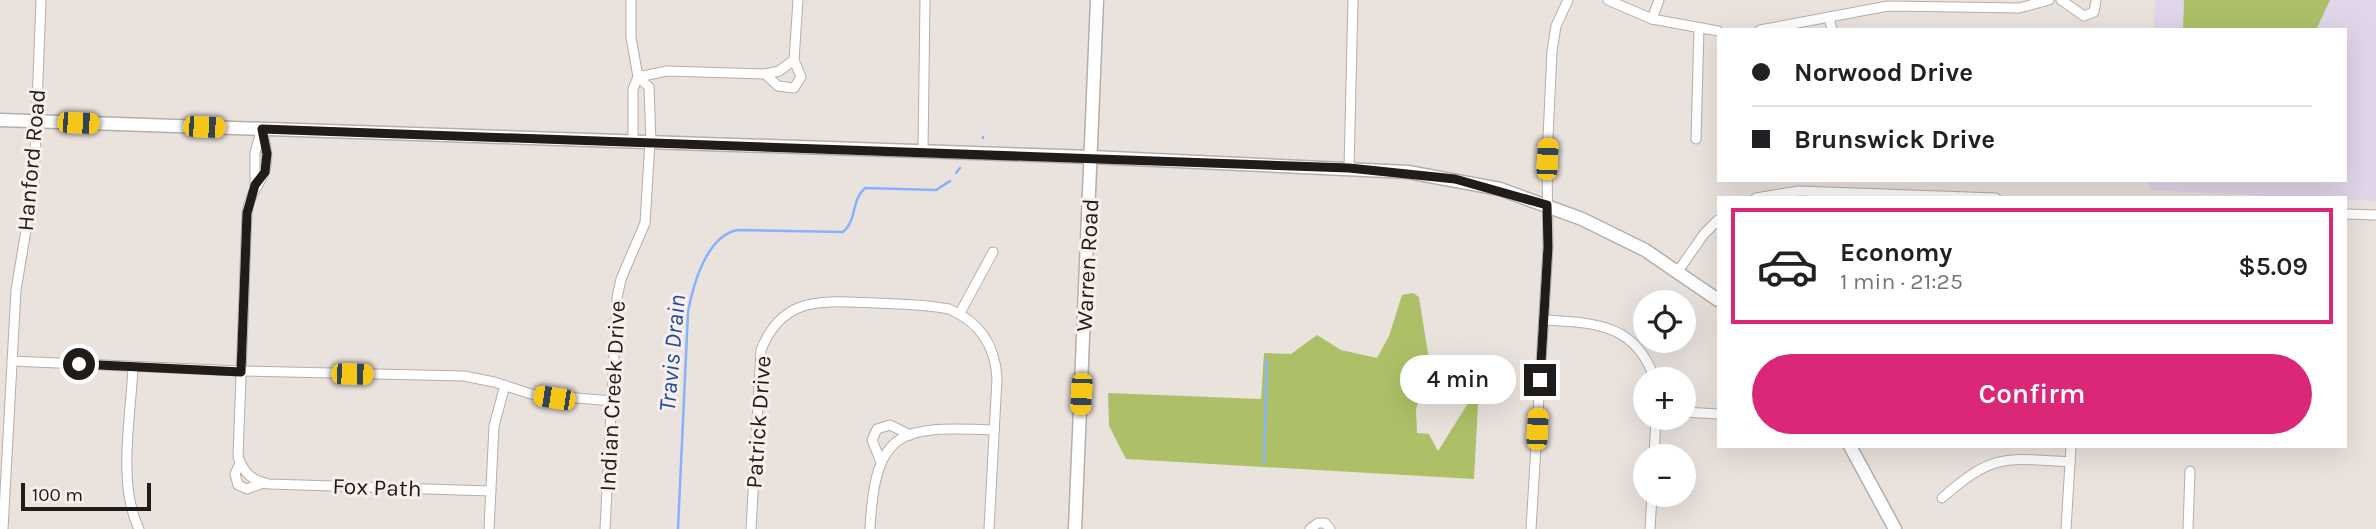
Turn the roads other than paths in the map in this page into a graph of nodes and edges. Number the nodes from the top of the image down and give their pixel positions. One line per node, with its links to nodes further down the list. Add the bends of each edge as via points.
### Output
1 (41, 0): 24 (street, Hanford Road)
2 (631, 0): 22 (street)
3 (799, 0): 20 (street)
4 (925, 0): 29 (street)
5 (1097, 0): 30 (main road, Warren Road)
6 (1353, 0): 31 (street)
7 (1568, 0): 36 (street, via 1556,26 1552,51)
8 (1608, 0): 15 (street)
9 (1659, 0): 15 (street)
10 (2049, 0): 13 (street, via 2019,8)
11 (2061, 0): 12 (street, via 2084,16 2094,12)
12 (2096, 0)
13 (1971, 4): 14 (street, via 1888,6)
14 (1829, 17): 16 (street); 17 (street)
15 (1652, 19): 18 (street)
16 (1771, 28)
17 (1832, 28)
18 (1699, 29): 19 (street); 26 (street)
19 (1717, 31)
20 (794, 60): 21 (street); 21 (street, via 800,77 794,88 778,86)
21 (765, 74): 22 (street, via 675,71)
22 (638, 77): 27 (street, via 633,89); 28 (street, Indian Creek Drive, via 649,87)
23 (0, 120): 24 (main road)
24 (36, 121): 25 (main road); 45 (street, Hanford Road, via 34,182 16,290)
25 (262, 129): 27 (main road); 48 (street, via 247,213)
26 (1696, 139)
27 (633, 141): 28 (main road)
28 (650, 142): 29 (main road); 50 (street, Indian Creek Drive, via 645,223 618,288)
29 (923, 151): 30 (main road)
30 (1092, 157): 31 (main road); 72 (main road, Warren Road)
31 (1349, 168): 36 (main road, via 1455,179)
32 (1835, 182): 33 (street)
33 (1835, 191): 34 (street); 35 (street)
34 (1765, 196)
35 (1942, 196)
36 (1547, 205): 41 (main road, via 1617,235); 44 (street)
37 (2347, 214): 38 (street)
38 (2376, 215)
39 (1717, 220): 41 (street)
40 (993, 252): 43 (street)
41 (1678, 271): 42 (main road)
42 (1717, 299)
43 (960, 313): 53 (street, via 982,331 994,355); 69 (street, Patrick Drive, via 933,306 825,301 799,307 768,332 759,364)
44 (1544, 320): 47 (street, via 1587,322 1614,330 1641,353); 75 (street)
45 (12, 361): 46 (street); 65 (street, Hanford Road)
46 (133, 367): 48 (street); 66 (street, via 127,482)
47 (1648, 367)
48 (241, 372): 49 (street, via 464,376); 59 (street, Fox Path)
49 (505, 385): 50 (street, via 554,398); 62 (street, via 494,426)
50 (612, 401): 68 (street, Indian Creek Drive)
51 (1696, 413): 52 (street)
52 (1717, 414)
53 (994, 430): 54 (street, via 934,428); 71 (street)
54 (910, 435): 57 (street); 57 (street, via 890,425 877,429 872,440)
55 (1851, 448): 77 (main road)
56 (2071, 448): 58 (street)
57 (881, 462): 70 (street, via 874,480)
58 (2070, 462): 63 (street, via 1997,462 1971,472); 78 (street)
59 (240, 463): 61 (street, via 248,475); 61 (street, Fox Path, via 235,474 238,485 247,489)
60 (2190, 471): 79 (street)
61 (263, 483): 62 (street, Fox Path)
62 (491, 491): 67 (street)
63 (1942, 498)
64 (1651, 507): 76 (street)
65 (3, 529)
66 (139, 529)
67 (489, 529)
68 (605, 529)
69 (751, 529)
70 (870, 529)
71 (989, 529)
72 (1075, 529)
73 (1310, 529): 74 (street, via 1325,523)
74 (1330, 529)
75 (1531, 529)
76 (1650, 529)
77 (1895, 529)
78 (2066, 529)
79 (2188, 529)

